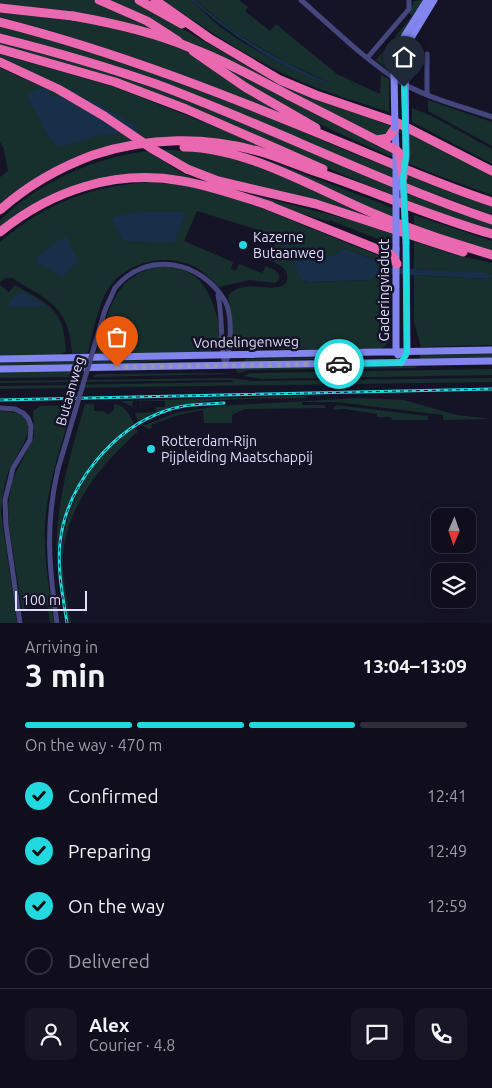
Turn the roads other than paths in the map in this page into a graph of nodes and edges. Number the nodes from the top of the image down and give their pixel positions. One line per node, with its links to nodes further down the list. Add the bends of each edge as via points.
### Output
1 (99, 0): 20 (highway, via 147,22 245,87)
2 (139, 0): 11 (highway)
3 (155, 0): 11 (highway)
4 (301, 0): 14 (street)
5 (409, 0): 14 (street, via 409,9)
6 (427, 0): 18 (main road, Gaderingviaduct, bridge, via 405,35 395,64)
7 (434, 0): 25 (main road, Gaderingviaduct, bridge, via 416,27 407,54)
8 (0, 8): 19 (highway, bridge, via 73,16 130,28 190,47)
9 (0, 22): 20 (highway, via 162,72)
10 (0, 38): 30 (highway, via 155,84 403,187)
11 (209, 38): 24 (highway, via 280,80 398,123)
12 (0, 49): 26 (highway, via 115,82 270,144)
13 (427, 54): 16 (street)
14 (368, 57): 16 (street, via 400,82)
15 (0, 62): 23 (highway, bridge, via 80,102)
16 (427, 95): 17 (street)
17 (492, 117)
18 (395, 128): 19 (highway, via 385,140); 21 (main road, Gaderingviaduct)
19 (374, 140): 21 (highway)
20 (346, 145): 27 (highway)
21 (396, 150): 25 (highway, bridge, via 400,154); 35 (main road, Gaderingviaduct, bridge)
22 (107, 151): 26 (highway, via 172,141 217,143 262,152); 29 (highway, via 51,173); 36 (highway, via 159,146 219,151 262,164 378,216)
23 (191, 170): 28 (highway, via 213,184); 36 (highway, via 229,184 316,204 450,249)
24 (492, 171)
25 (403, 177): 33 (main road, Gaderingviaduct, bridge)
26 (369, 190): 32 (highway)
27 (492, 202)
28 (271, 206): 31 (highway, via 196,184 133,176 108,179 60,194 30,210); 34 (highway)
29 (0, 210)
30 (492, 220)
31 (0, 232)
32 (492, 234)
33 (406, 242): 35 (highway, bridge); 41 (main road, Gaderingviaduct)
34 (379, 249): 35 (highway); 37 (highway, via 392,255)
35 (396, 249): 37 (main road, Gaderingviaduct)
36 (492, 257)
37 (396, 264): 40 (main road, Gaderingviaduct)
38 (221, 299): 42 (street, Butaanweg); 42 (street, Butaanweg, via 229,317); 50 (street, Butaanweg, bridge, via 206,280 180,265 163,264 137,270 115,288 105,310 53,493 48,531)
39 (492, 350): 41 (main road, Vondelingenweg)
40 (396, 352): 41 (main road, Vondelingenweg); 42 (main road, Vondelingenweg); 45 (main road, Gaderingviaduct)
41 (407, 352): 45 (main road, Gaderingviaduct)
42 (226, 355): 43 (main road, Vondelingenweg); 46 (street, Butaanweg)
43 (0, 359)
44 (492, 361): 45 (main road, Vondelingenweg)
45 (401, 363): 46 (main road, Vondelingenweg)
46 (225, 365): 47 (main road, Vondelingenweg)
47 (0, 369)
48 (0, 408): 49 (street, via 24,413 31,426 30,440 14,468 5,500)
49 (20, 623)
50 (57, 623)

